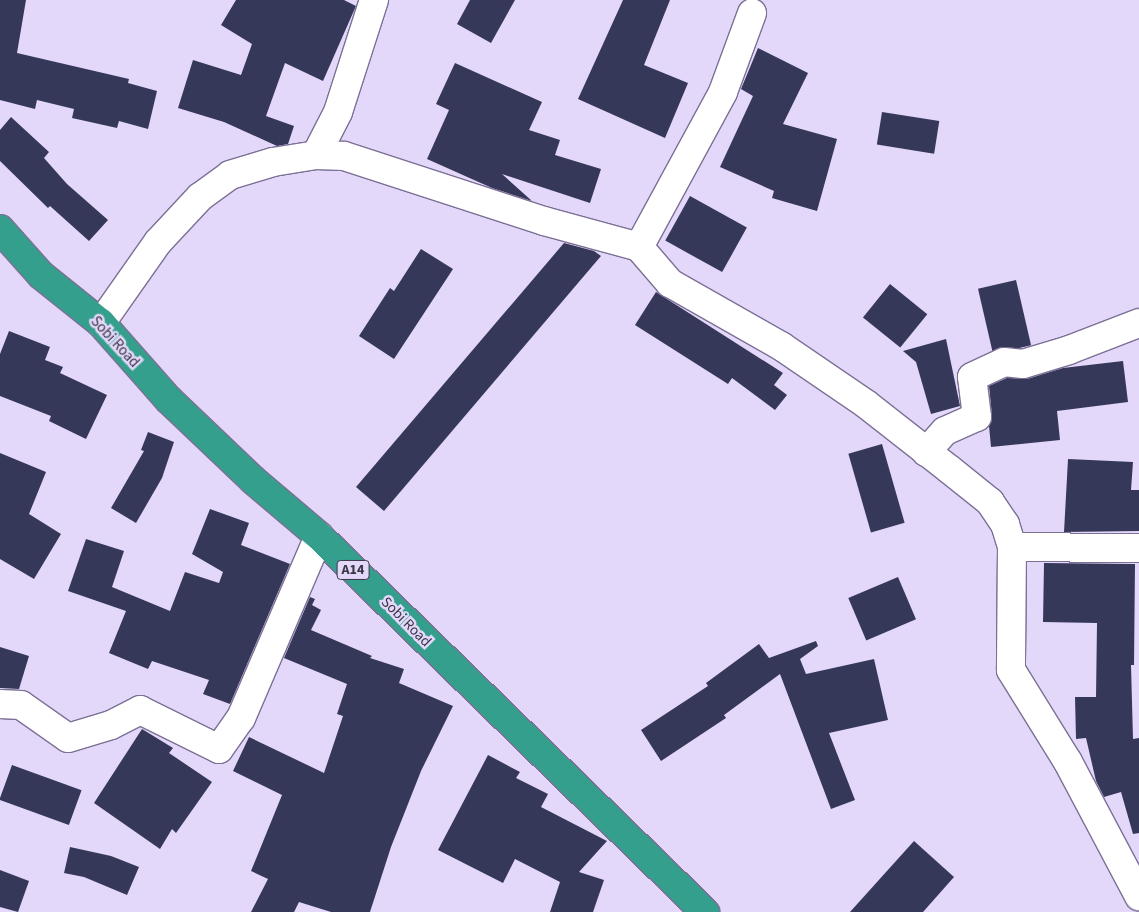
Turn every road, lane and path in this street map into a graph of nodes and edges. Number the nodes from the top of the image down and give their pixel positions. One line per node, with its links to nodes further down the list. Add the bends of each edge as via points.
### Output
1 (374, 0): 3 (street, via 338,112)
2 (752, 12): 5 (street, via 723,92)
3 (316, 155): 5 (street, via 344,156 385,167 544,221); 6 (street, via 273,162 230,175 200,197 158,242)
4 (0, 229): 6 (highway, Sobi Road / A14, via 41,275)
5 (639, 247): 8 (street, via 670,283 781,346 866,404)
6 (101, 323): 9 (highway, Sobi Road / A14, via 168,399 253,480)
7 (1139, 323): 8 (street, via 1023,364 1004,362 972,377 977,417 945,430)
8 (926, 452): 10 (street, via 990,502 1005,524)
9 (319, 536): 12 (street, via 241,718 220,748 140,710 112,726 68,738 21,705); 14 (highway, Sobi Road / A14)
10 (1012, 547): 11 (street); 13 (street, via 1011,670 1068,762)
11 (1139, 548)
12 (0, 704)
13 (1139, 896)
14 (705, 912)

